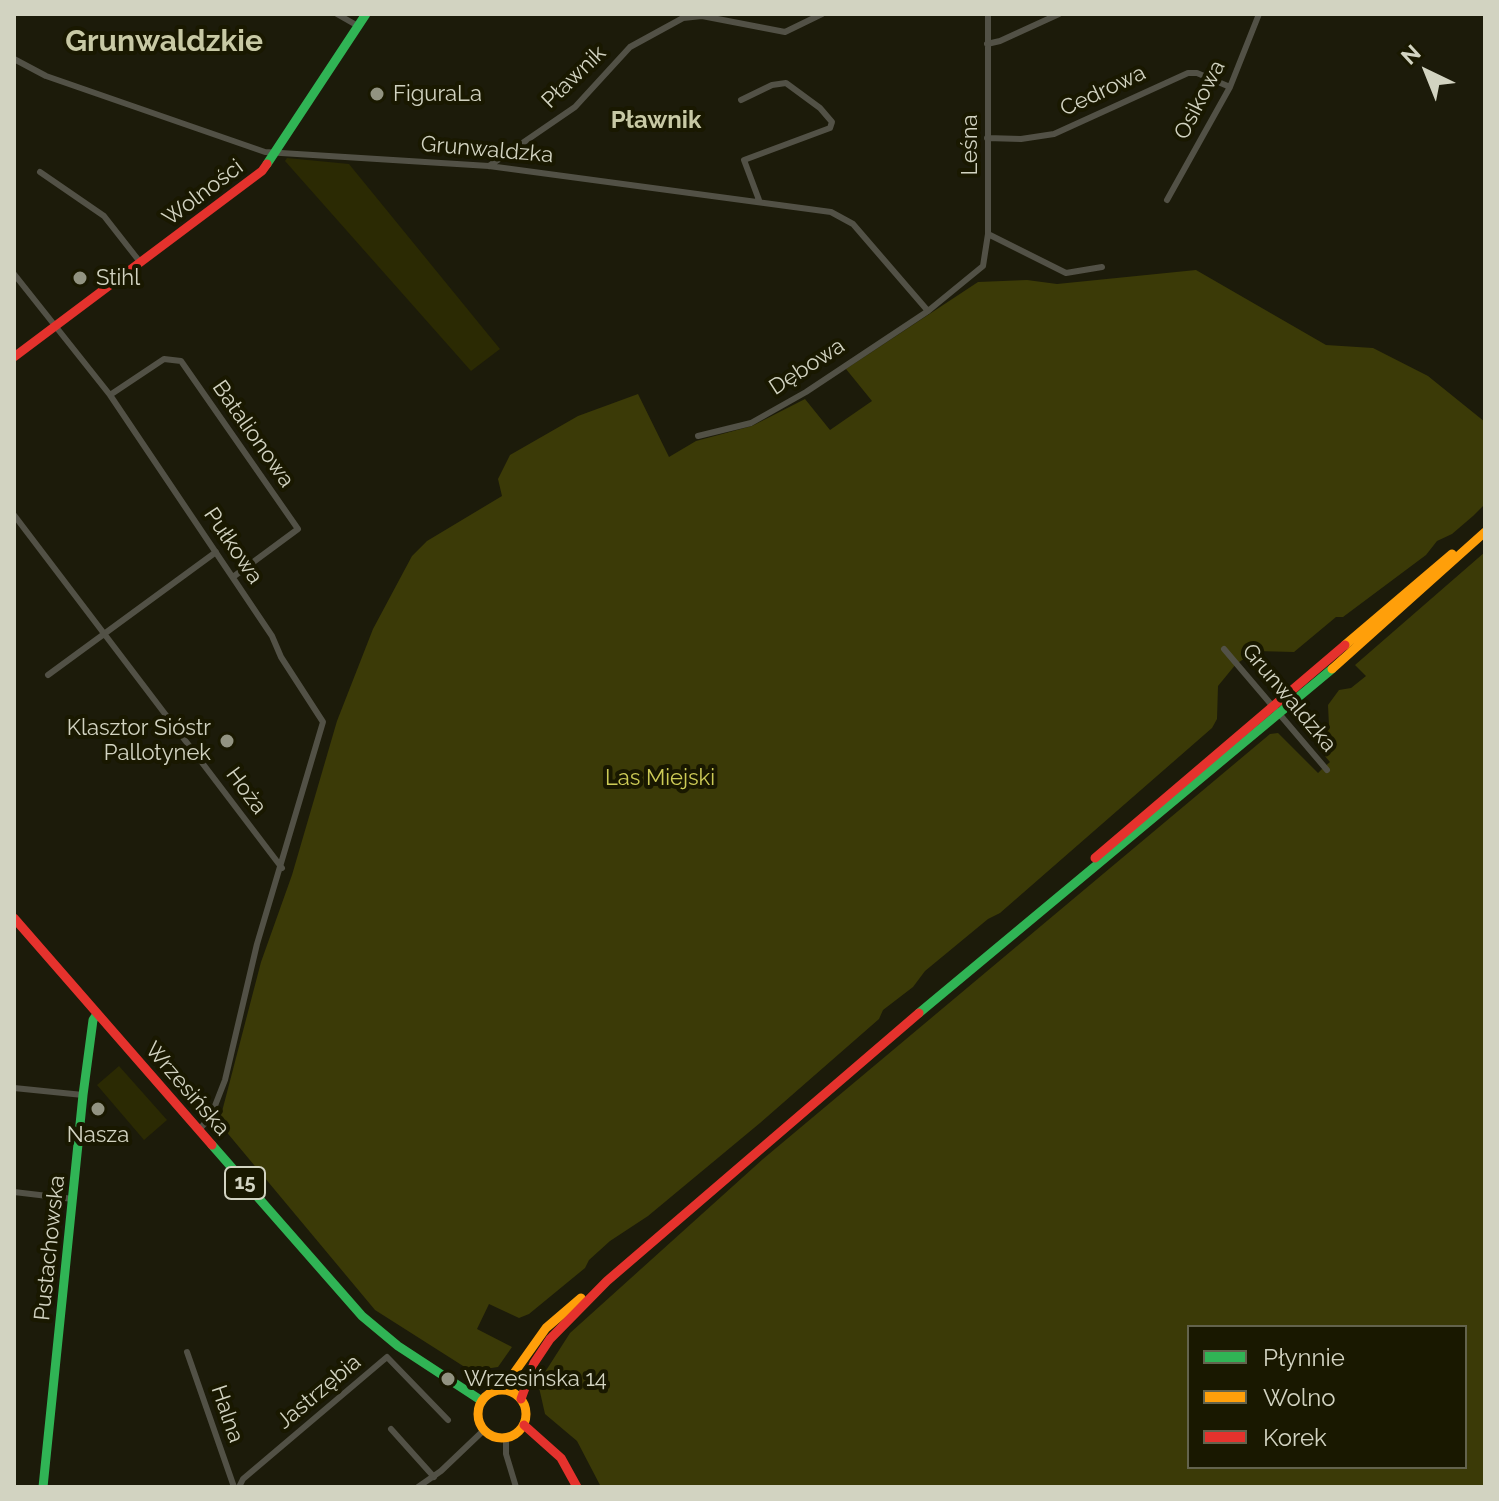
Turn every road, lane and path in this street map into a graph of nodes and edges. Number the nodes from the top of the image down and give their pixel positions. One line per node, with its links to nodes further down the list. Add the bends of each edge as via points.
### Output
1 (337, 14): 7 (street)
2 (366, 14): 7 (main road, Wolności)
3 (822, 14): 14 (street, Pławnik, via 785,32 702,16 683,18 630,47 575,107)
4 (988, 14): 8 (street, Leśna)
5 (1059, 14): 8 (street)
6 (1259, 14): 10 (street, Osikowa)
7 (358, 26): 13 (main road, Wolności)
8 (987, 44): 12 (street, Leśna)
9 (14, 59): 13 (street, Grunwaldzka, via 46,76)
10 (1230, 87): 12 (street, Cedrowa, via 1188,73 1054,134); 17 (street, Osikowa)
11 (741, 100): 16 (street, via 786,83 832,122 830,128 744,160)
12 (987, 138): 18 (street, Leśna)
13 (276, 153): 14 (street, Grunwaldzka); 19 (main road, Wolności, via 249,182)
14 (489, 166): 16 (street, Grunwaldzka)
15 (40, 172): 19 (street, via 104,216)
16 (759, 200): 23 (street, Grunwaldzka, via 843,217)
17 (1167, 200)
18 (988, 234): 20 (street, via 1066,273); 22 (street, Leśna)
19 (140, 262): 24 (main road, Wolności)
20 (1102, 267)
21 (14, 274): 24 (street, Pułkowa)
22 (977, 274): 23 (street, Dębowa)
23 (928, 311): 27 (street, Dębowa, via 751,423)
24 (56, 325): 25 (main road, Wolności); 26 (street, Pułkowa)
25 (14, 357)
26 (110, 395): 30 (street, Pułkowa); 31 (street, Batalionowa, via 164,359 181,361 298,529)
27 (698, 436)
28 (14, 515): 32 (street, Hoża)
29 (1485, 530): 35 (main road)
30 (216, 552): 31 (street, Pułkowa); 32 (street)
31 (233, 577): 37 (street, Pułkowa, via 323,722)
32 (104, 634): 34 (street); 37 (street, Hoża)
33 (1224, 649): 35 (street, Grunwaldzka)
34 (48, 675)
35 (1276, 709): 36 (street, Grunwaldzka); 45 (main road)
36 (1327, 770)
37 (282, 868): 42 (street, via 257,944 225,1080 211,1116)
38 (14, 918): 39 (main road, Wrzesińska / 15)
39 (97, 1014): 41 (main road, Pustachowska); 42 (main road, Wrzesińska / 15)
40 (14, 1088): 41 (street)
41 (83, 1095): 44 (main road, Pustachowska)
42 (199, 1130): 49 (main road, Wrzesińska / 15, via 362,1316)
43 (14, 1192): 44 (street)
44 (73, 1199): 58 (main road, Pustachowska)
45 (607, 1281): 47 (main road, via 546,1328); 48 (main road, via 550,1339)
46 (187, 1352): 55 (street, Halna)
47 (502, 1390): 48 (main road); 49 (main road)
48 (521, 1399): 51 (main road)
49 (482, 1401): 53 (main road, via 478,1416)
50 (448, 1420): 57 (street, Jastrzębia, via 387,1357)
51 (524, 1425): 54 (main road); 62 (main road, via 561,1458)
52 (391, 1429): 56 (street)
53 (484, 1430): 54 (main road); 56 (street)
54 (506, 1438): 61 (street)
55 (230, 1476): 57 (street); 59 (street, Halna)
56 (434, 1477): 60 (street)
57 (243, 1479): 59 (street, Jastrzębia)
58 (43, 1487)
59 (236, 1487)
60 (418, 1487)
61 (516, 1487)
62 (577, 1487)

